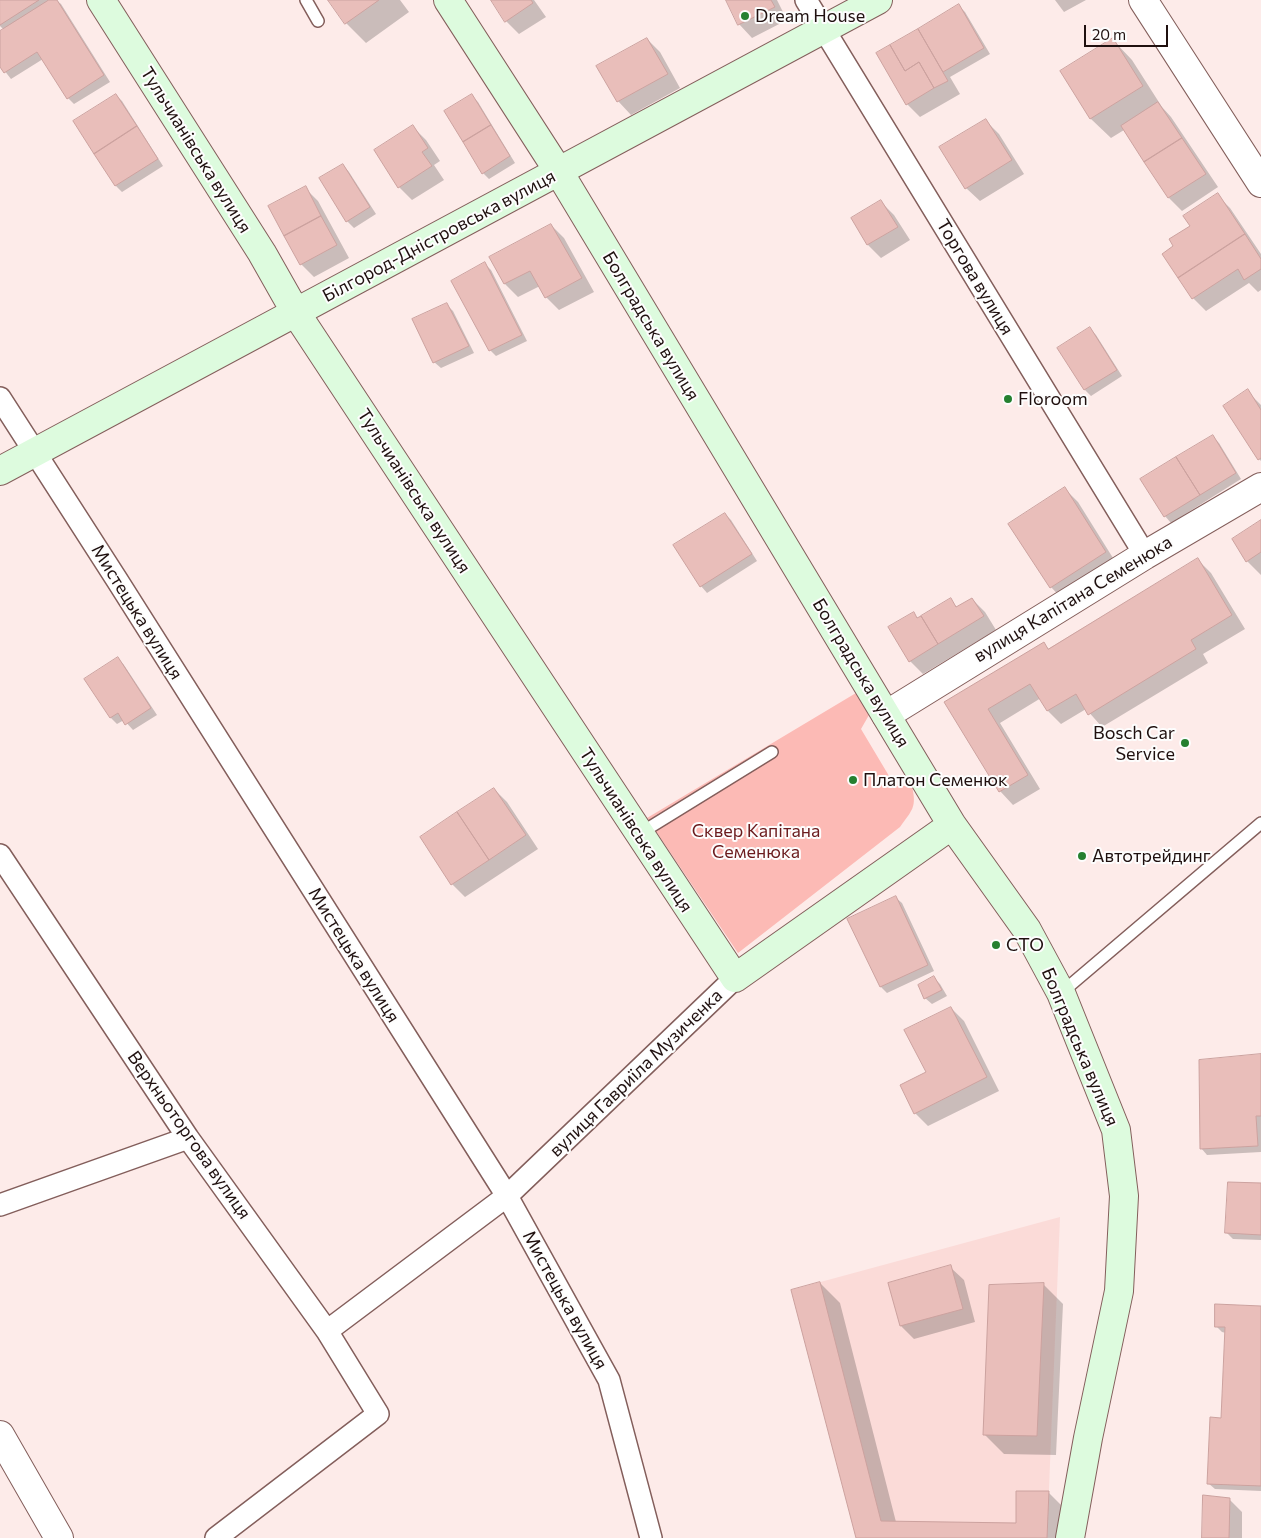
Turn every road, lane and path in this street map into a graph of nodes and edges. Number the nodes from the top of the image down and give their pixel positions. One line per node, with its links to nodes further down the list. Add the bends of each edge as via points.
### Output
1 (101, 0): 11 (main road, Тульчианівська вулиця, via 262,253)
2 (306, 0): 7 (lane)
3 (448, 0): 9 (main road, Болградська вулиця)
4 (806, 0): 8 (street, Торгова вулиця)
5 (878, 0): 8 (main road, Білгород-Дністровська вулиця)
6 (1143, 0): 10 (street)
7 (318, 21)
8 (824, 28): 9 (main road, Білгород-Дністровська вулиця); 16 (street, Торгова вулиця)
9 (559, 172): 11 (main road, Білгород-Дністровська вулиця); 17 (main road, Болградська вулиця)
10 (1261, 184)
11 (296, 313): 13 (main road, Білгород-Дністровська вулиця); 21 (main road, Тульчианівська вулиця)
12 (0, 398): 13 (street, Мистецька вулиця)
13 (34, 453): 14 (main road, Білгород-Дністровська вулиця); 26 (street, Мистецька вулиця, via 118,580)
14 (0, 471)
15 (1261, 487): 16 (street, вулиця Капітана Семенюка)
16 (1144, 555): 17 (street, вулиця Капітана Семенюка)
17 (886, 715): 20 (main road, Болградська вулиця)
18 (772, 752): 21 (lane)
19 (1261, 823): 24 (lane)
20 (952, 824): 23 (main road, вулиця Гавриїла Музиченка); 24 (main road, Болградська вулиця, via 1027,930)
21 (639, 834): 23 (main road, Тульчианівська вулиця)
22 (0, 855): 25 (street, Верхньоторгова вулиця)
23 (735, 978): 26 (street, вулиця Гавриїла Музиченка)
24 (1062, 993): 33 (main road, Болградська вулиця, via 1116,1130 1124,1196 1119,1291)
25 (188, 1138): 27 (street); 28 (street, Верхньоторгова вулиця)
26 (507, 1196): 28 (street, вулиця Гавриїла Музиченка); 32 (street, Мистецька вулиця, via 609,1380)
27 (0, 1205)
28 (327, 1331): 31 (street, Верхньоторгова вулиця, via 378,1414)
29 (0, 1435): 30 (street)
30 (59, 1538)
31 (216, 1538)
32 (651, 1538)
33 (1070, 1538)

